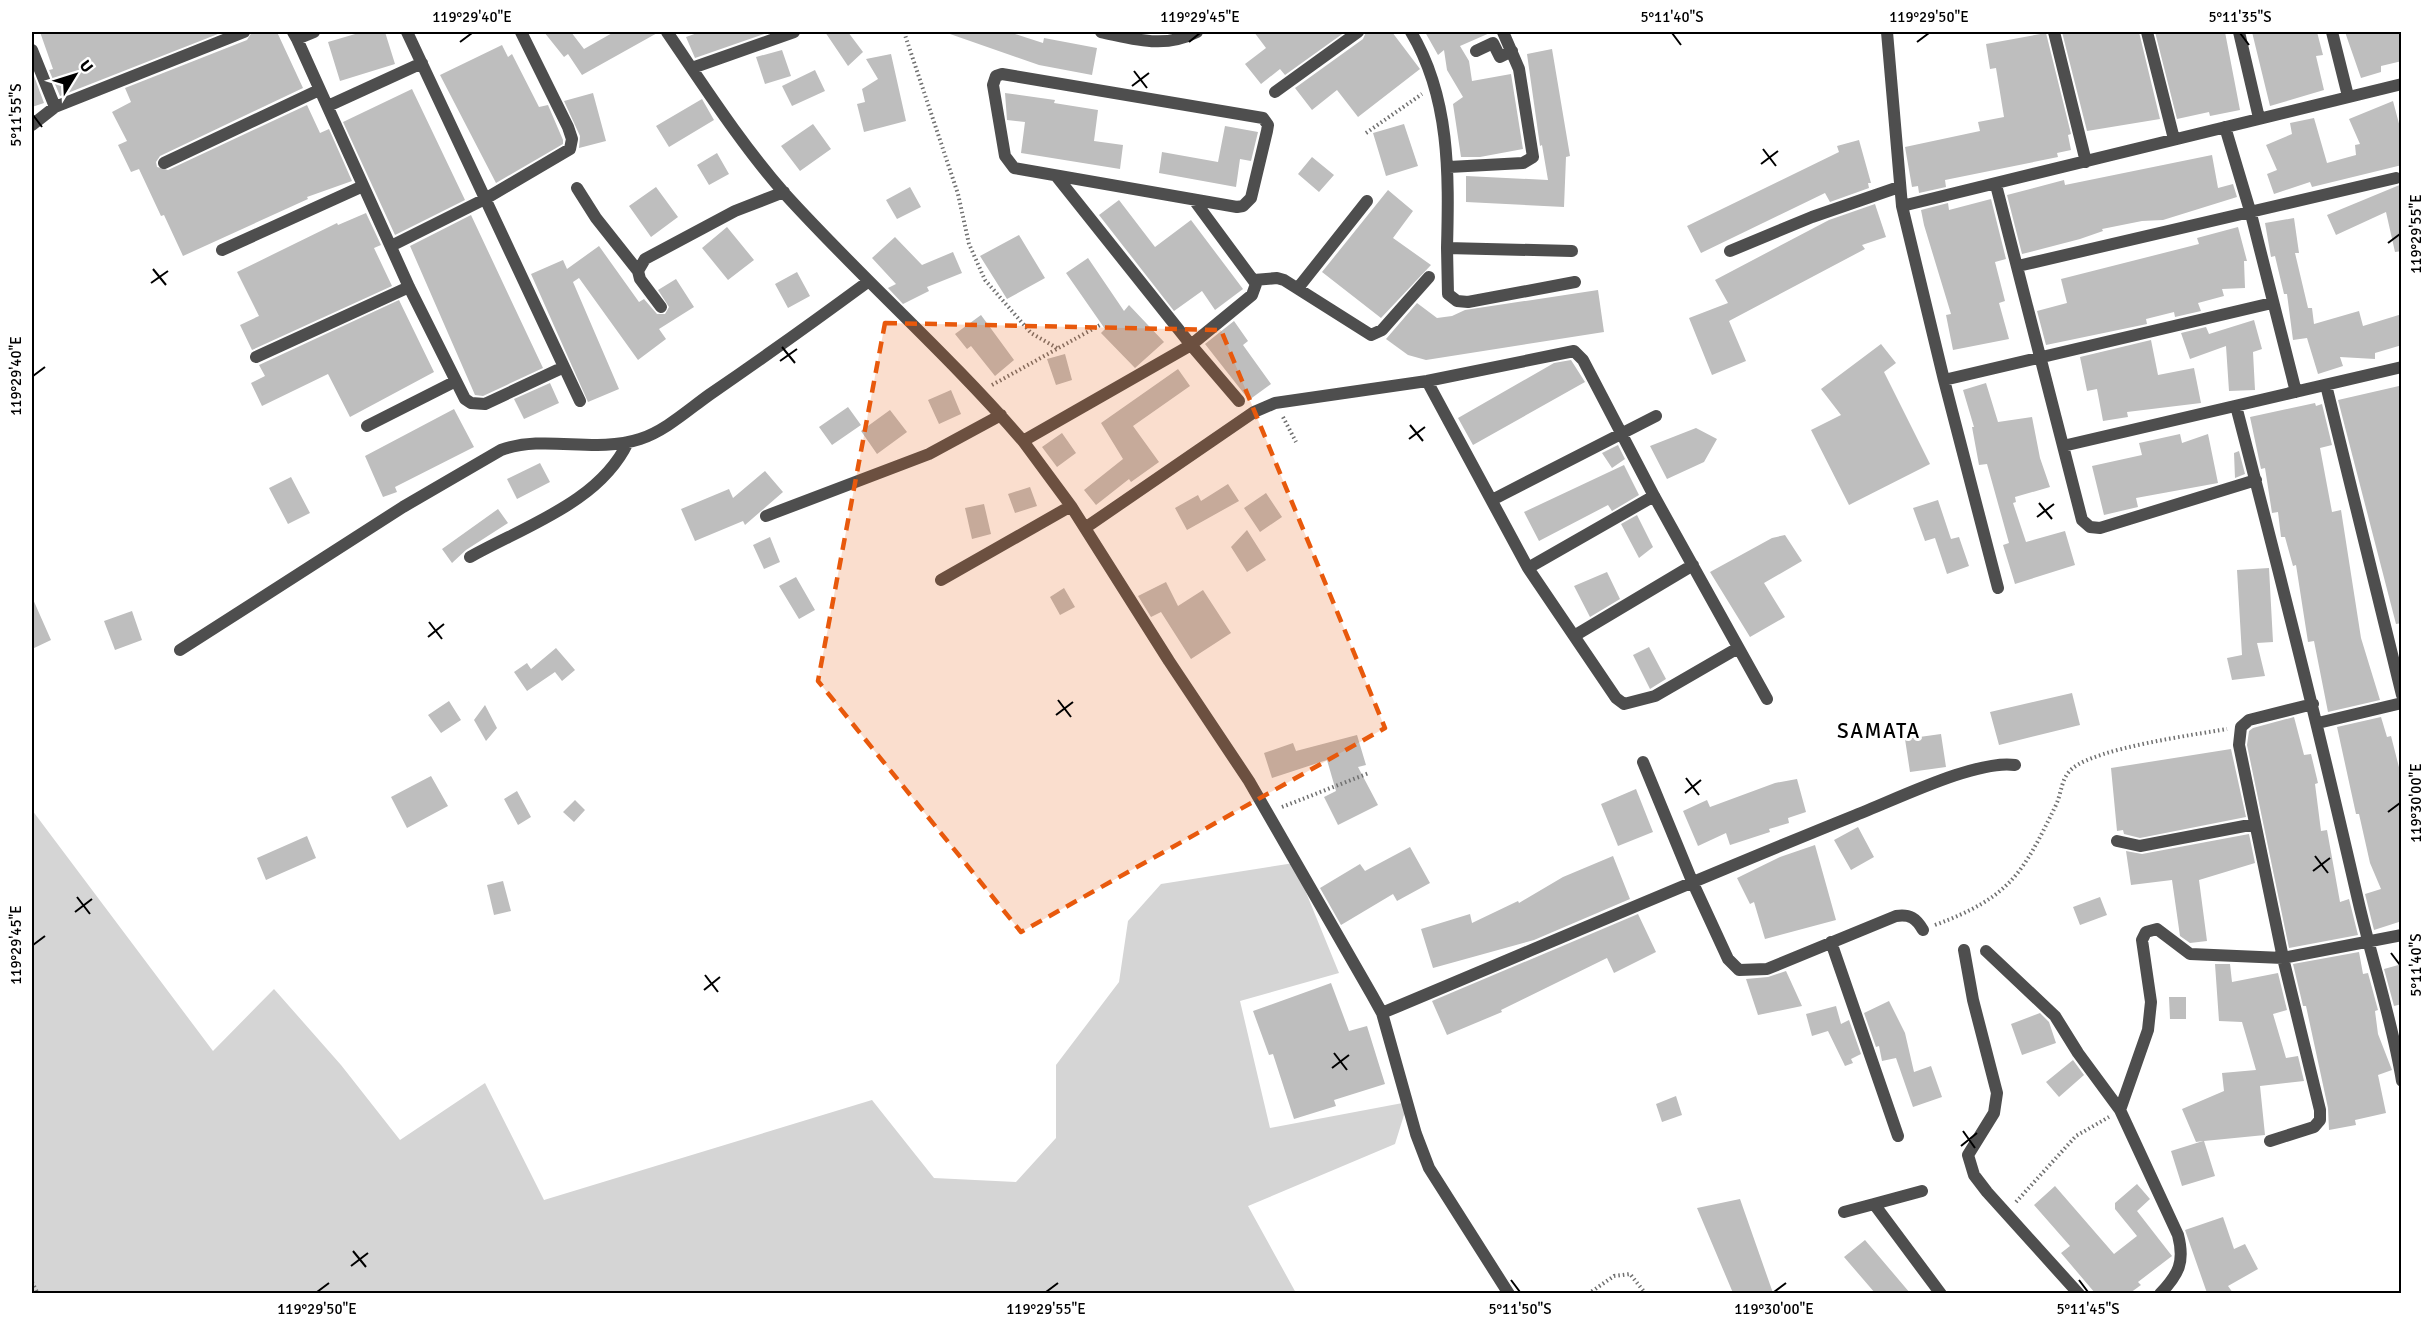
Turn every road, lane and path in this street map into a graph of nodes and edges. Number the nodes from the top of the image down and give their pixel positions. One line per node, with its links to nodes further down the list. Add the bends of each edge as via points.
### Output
1 (244, 32): 30 (street)
2 (314, 32): 18 (street)
3 (407, 32): 22 (street)
4 (521, 32): 46 (street, via 568,127 570,149)
5 (667, 32): 23 (street)
6 (794, 32): 23 (street)
7 (904, 32): 68 (path, via 958,194 969,244 985,279 1031,333)
8 (1101, 32): 9 (street, via 1160,42 1175,42)
9 (1197, 32)
10 (1358, 32): 27 (street)
11 (1411, 32): 25 (street)
12 (1503, 32): 21 (street)
13 (1887, 32): 43 (street)
14 (2054, 32): 36 (street)
15 (2147, 32): 35 (street)
16 (2239, 32): 31 (street)
17 (2332, 32): 28 (street)
18 (295, 35): 26 (street)
19 (32, 50): 30 (street)
20 (1476, 51): 21 (street, via 1493,43 1500,57)
21 (1512, 51): 38 (street, via 1519,69 1533,157 1523,163)
22 (422, 63): 29 (street); 46 (street)
23 (692, 68): 45 (street)
24 (2402, 84): 28 (street)
25 (1436, 85): 34 (path); 38 (street)
26 (319, 90): 29 (street); 37 (street)
27 (1275, 92)
28 (2348, 96): 31 (street)
29 (328, 106): 42 (street)
30 (56, 107): 32 (street)
31 (2259, 118): 33 (street)
32 (32, 125)
33 (2225, 127): 35 (street); 50 (street)
34 (1366, 133)
35 (2174, 139): 36 (street)
36 (2086, 162): 41 (street)
37 (164, 163)
38 (1449, 167): 52 (street)
39 (1057, 177): 47 (street); 47 (street, via 1020,170 1009,163 993,85 996,76 1060,82 1266,120 1265,144 1249,201 1237,207); 67 (street)
40 (2396, 178): 50 (street)
41 (1996, 185): 49 (street); 56 (street)
42 (363, 186): 51 (street); 53 (street)
43 (1899, 187): 49 (street); 55 (street)
44 (577, 188): 57 (street)
45 (784, 192): 57 (street, via 722,218 645,260); 60 (street)
46 (485, 199): 51 (street); 71 (street)
47 (1194, 200): 59 (street)
48 (1367, 201): 63 (street)
49 (1902, 206): 73 (street)
50 (2251, 214): 56 (street); 64 (street)
51 (391, 246): 62 (street)
52 (1448, 248): 54 (street); 61 (street, via 1448,294 1457,301)
53 (222, 250)
54 (1572, 251)
55 (1730, 251)
56 (2018, 266): 70 (street)
57 (638, 271): 65 (street)
58 (1428, 277): 63 (street, via 1375,335 1367,334)
59 (1254, 280): 63 (street, via 1276,278); 67 (street, via 1256,289 1252,295)
60 (869, 281): 77 (street); 88 (street, via 663,427)
61 (1575, 282)
62 (409, 287): 69 (street); 75 (street)
63 (1298, 288)
64 (2272, 303): 70 (street); 78 (street)
65 (661, 307)
66 (1100, 325): 68 (path)
67 (1191, 345): 80 (street); 87 (street)
68 (1057, 348): 77 (path)
69 (256, 357)
70 (2039, 359): 73 (street); 90 (street)
71 (564, 367): 75 (street, via 478,405 465,399); 79 (street)
72 (2402, 367): 76 (street)
73 (1944, 380): 101 (street)
74 (1427, 381): 81 (street); 86 (street, via 1574,351 1583,360); 93 (street)
75 (454, 382): 85 (street)
76 (2326, 385): 78 (street); 105 (street)
77 (981, 391): 83 (street)
78 (2296, 392): 82 (street)
79 (580, 401)
80 (1239, 401)
81 (1275, 403): 89 (path); 96 (street, via 1254,412)
82 (2236, 406): 90 (street); 91 (street)
83 (1000, 415): 87 (street); 95 (street, via 929,454)
84 (1656, 416): 86 (street)
85 (367, 426)
86 (1621, 433): 92 (street); 93 (street)
87 (1023, 441): 94 (street)
88 (628, 442): 97 (street, via 620,460 592,488); 104 (street, via 593,446 535,443 501,450 403,507)
89 (1296, 442)
90 (2063, 446): 91 (street, via 2077,508 2090,527 2110,525)
91 (2256, 480): 108 (street)
92 (1654, 496): 98 (street); 99 (street)
93 (1492, 500): 99 (street)
94 (1071, 506): 96 (street); 100 (street)
95 (766, 516)
96 (1085, 528): 114 (street)
97 (470, 557)
98 (1693, 565): 102 (street); 103 (street)
99 (1528, 568): 102 (street)
100 (942, 580)
101 (1998, 588)
102 (1574, 636): 103 (street, via 1624,704 1655,696)
103 (1738, 648): 106 (street)
104 (180, 650)
105 (2402, 695)
106 (1767, 699)
107 (2402, 703): 109 (street)
108 (2313, 704): 109 (street); 110 (street, via 2249,720)
109 (2318, 723): 121 (street)
110 (2241, 727): 115 (street, via 2239,745); 118 (path, via 2126,748 2074,767 2063,782 2059,800 2039,841 2012,883 1978,907)
111 (1643, 762): 117 (street)
112 (2015, 765): 117 (street, via 1983,766)
113 (1369, 773): 114 (path)
114 (1267, 813): 125 (street)
115 (2255, 824): 116 (street, via 2140,846); 124 (street)
116 (2117, 841)
117 (1692, 881): 120 (street, via 1728,959 1739,970 1767,969); 125 (street)
118 (1923, 930): 120 (street, via 1917,920 1905,914)
119 (2402, 935): 121 (street)
120 (1831, 942): 128 (street)
121 (2368, 943): 124 (street); 126 (street, via 2391,1023)
122 (1964, 950): 133 (street, via 1997,1093 1994,1113 1968,1155 1974,1175)
123 (1986, 951): 127 (street, via 2049,1009)
124 (2283, 958): 127 (street, via 2190,954 2157,929 2146,932 2142,940 2151,1002 2148,1030); 129 (street, via 2320,1120 2314,1127)
125 (1382, 1013): 136 (street, via 1429,1168)
126 (2402, 1081)
127 (2120, 1110): 133 (path, via 2076,1136); 141 (street, via 2178,1235 2182,1252 2181,1267)
128 (1898, 1136)
129 (2270, 1141)
130 (1922, 1191): 131 (street)
131 (1874, 1204): 132 (street); 139 (street)
132 (1844, 1212)
133 (2006, 1213): 140 (street)
134 (32, 1282): 135 (path)
135 (38, 1293)
136 (1509, 1293)
137 (1588, 1293): 138 (path, via 1614,1276 1630,1274)
138 (1646, 1293)
139 (1941, 1293)
140 (2079, 1293)
141 (2160, 1293)

